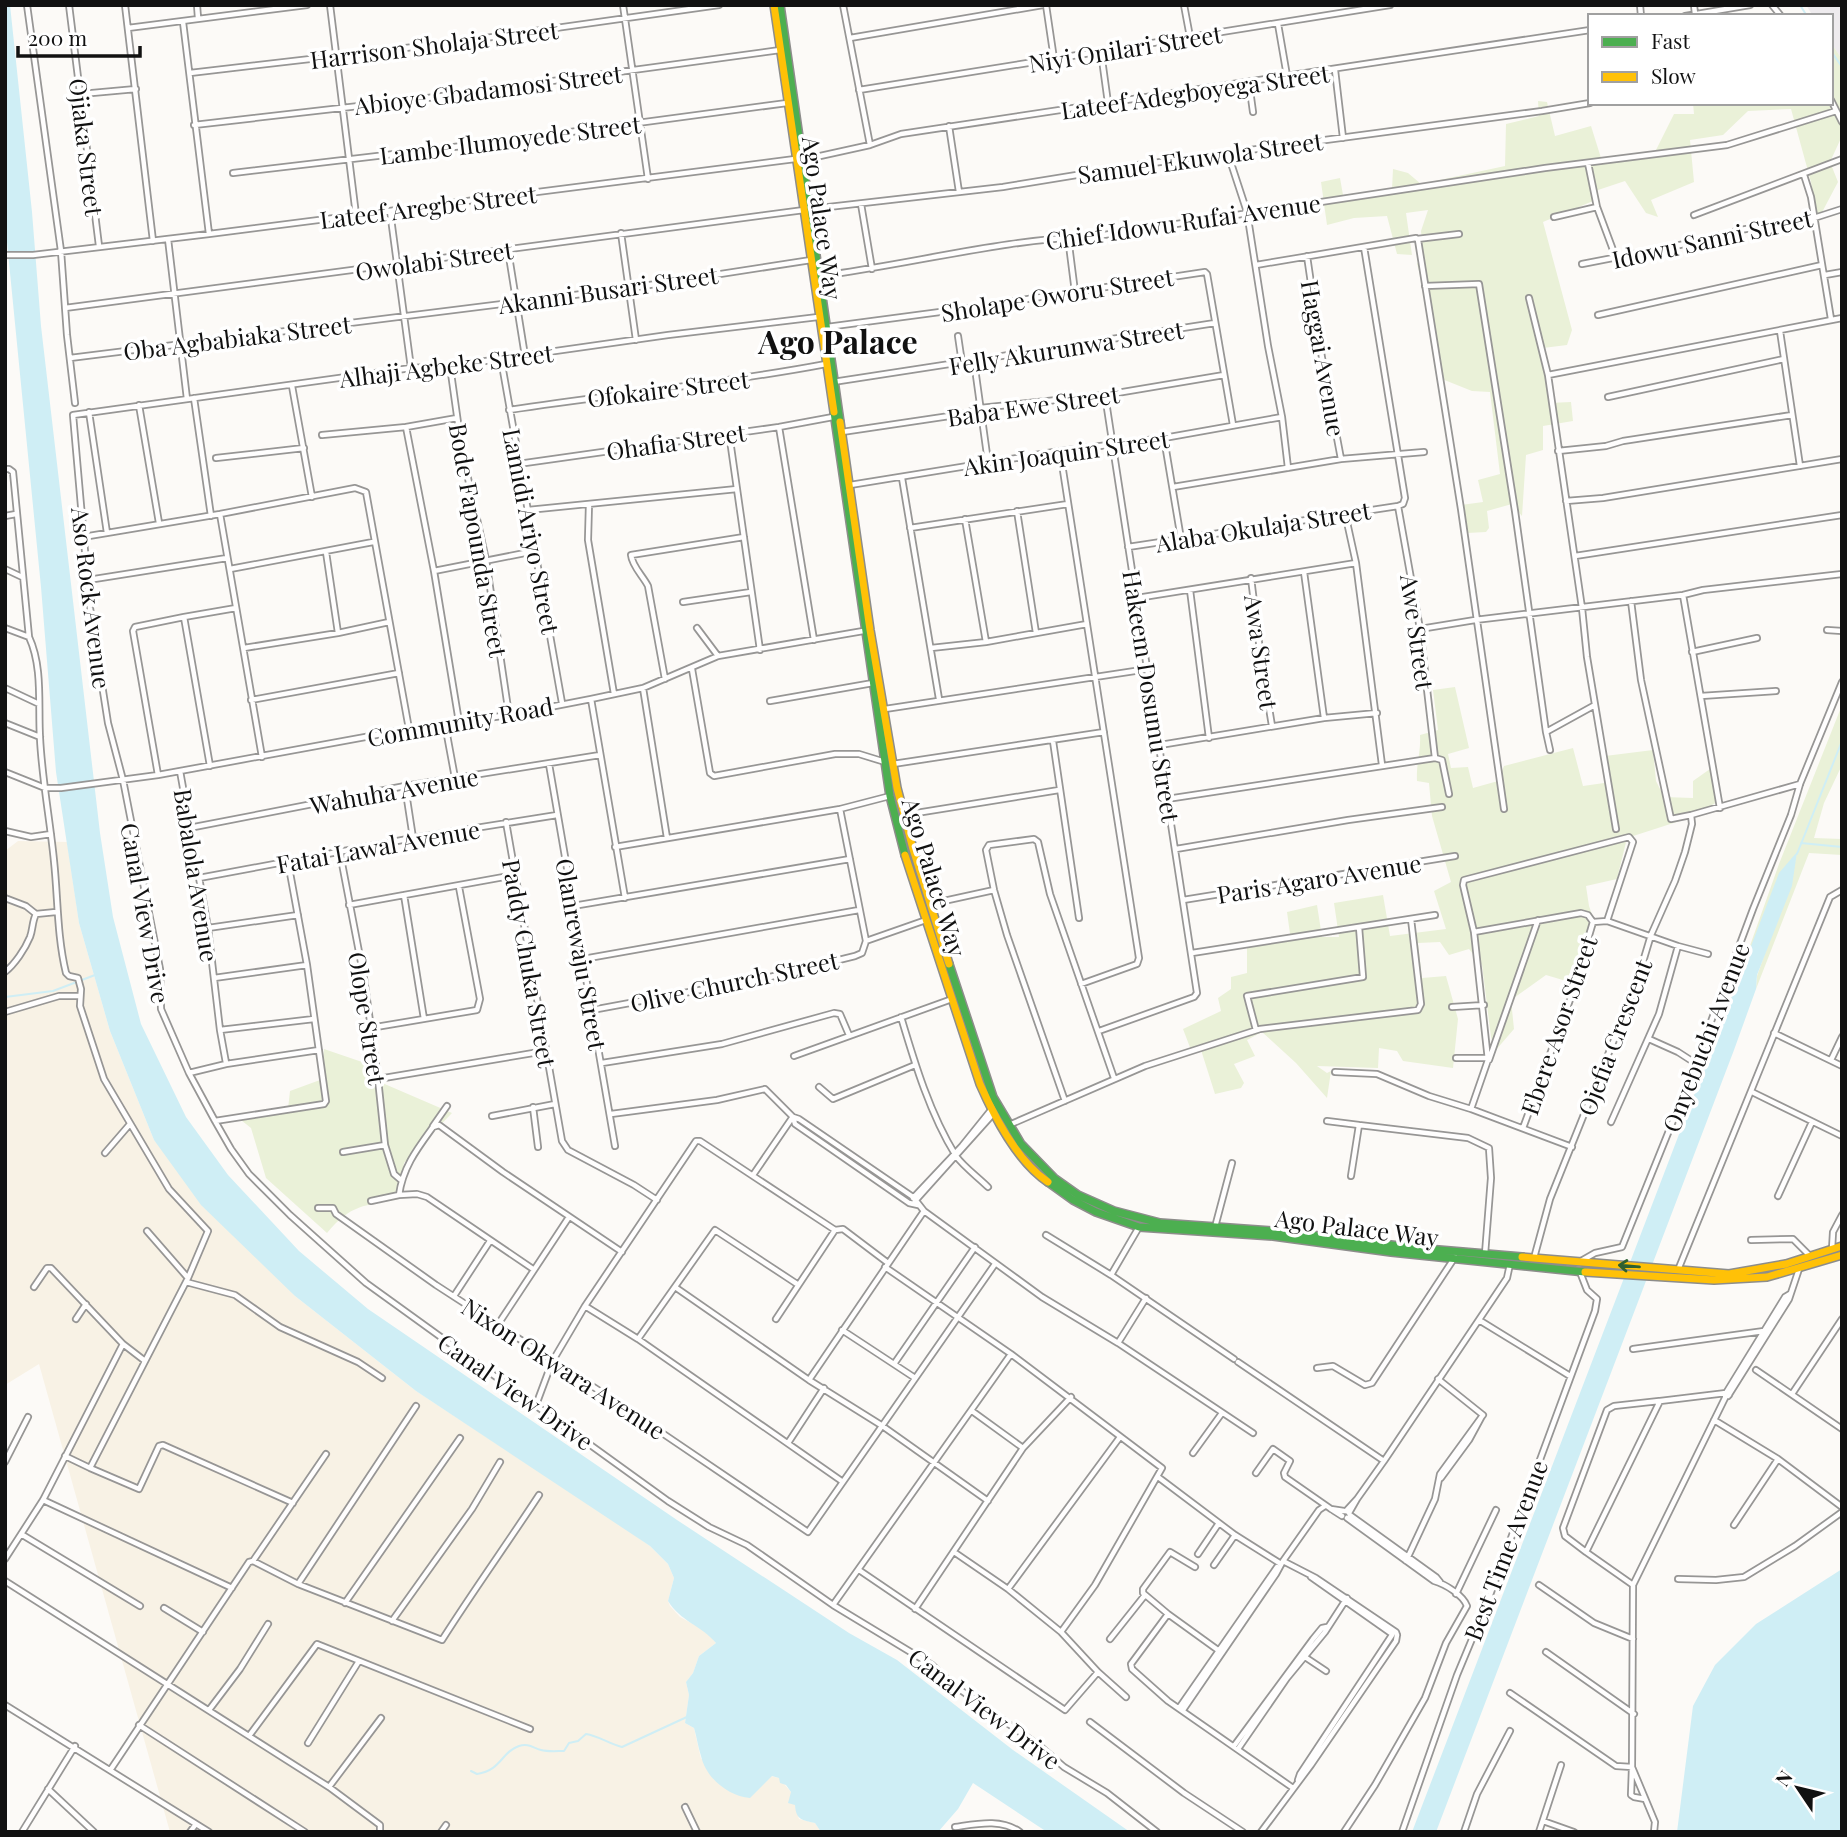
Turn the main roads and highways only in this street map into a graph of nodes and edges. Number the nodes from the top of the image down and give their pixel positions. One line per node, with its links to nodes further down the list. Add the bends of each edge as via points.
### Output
1 (774, 5): 3 (main road, Ago Palace Way)
2 (780, 5): 3 (main road, Ago Palace Way)
3 (799, 159): 4 (main road, Ago Palace Way)
4 (811, 243): 5 (main road, Ago Palace Way, via 818,317); 5 (main road, Ago Palace Way, via 820,276)
5 (868, 630): 6 (main road, Ago Palace Way); 6 (main road, Ago Palace Way, via 885,709)
6 (889, 763): 7 (main road, Ago Palace Way, via 890,796); 8 (main road, Ago Palace Way)
7 (905, 856): 8 (main road); 10 (main road, Ago Palace Way)
8 (915, 856): 9 (main road, Ago Palace Way)
9 (918, 864): 10 (main road); 13 (main road, Ago Palace Way, one-way to 9, via 1581,1261 1160,1223 1127,1216 1078,1195 1021,1144 993,1097)
10 (907, 865): 13 (main road, Ago Palace Way, via 992,1112 1043,1179 1073,1200 1096,1212 1159,1230 1273,1236 1591,1273)
11 (1842, 1246): 14 (main road, via 1744,1273)
12 (1842, 1255): 14 (main road, via 1749,1280)
13 (1664, 1273): 14 (main road); 14 (main road, via 1678,1270)
14 (1692, 1275)

